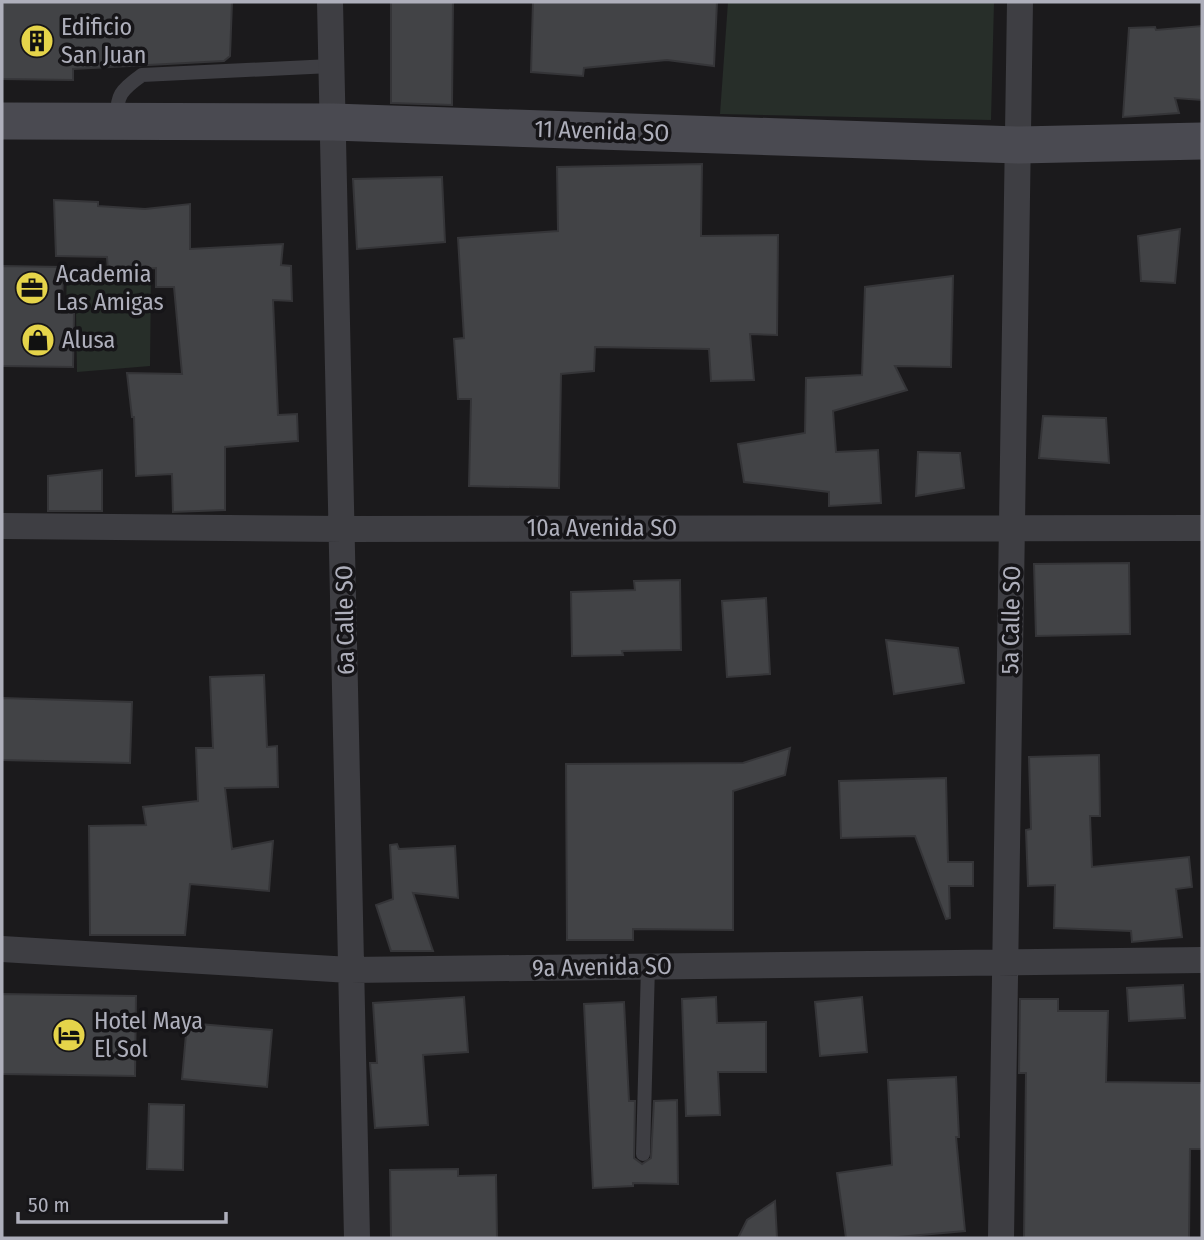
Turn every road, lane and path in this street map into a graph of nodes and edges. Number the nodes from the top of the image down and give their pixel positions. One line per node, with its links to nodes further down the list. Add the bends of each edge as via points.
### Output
1 (330, 2): 3 (street, 6a Calle SO)
2 (1020, 2): 8 (street, 5a Calle SO)
3 (331, 66): 5 (lane, via 142,75 118,97); 6 (street, 6a Calle SO)
4 (2, 121): 5 (street, 11 Avenida SO)
5 (117, 121): 6 (street, 11 Avenida SO)
6 (333, 122): 8 (street, 11 Avenida SO); 12 (street, 6a Calle SO)
7 (1202, 141): 8 (street, 11 Avenida SO)
8 (1019, 145): 10 (street, 5a Calle SO)
9 (2, 526): 12 (street, 10a Avenida SO)
10 (1013, 527): 11 (street, 10a Avenida SO); 12 (street, 10a Avenida SO); 15 (street, 5a Calle SO)
11 (1202, 528)
12 (343, 529): 17 (street, 6a Calle SO)
13 (2, 949): 17 (street, 9a Avenida SO)
14 (1202, 960): 15 (street, 9a Avenida SO)
15 (1005, 962): 16 (street, 9a Avenida SO); 20 (street, 5a Calle SO)
16 (648, 966): 17 (street, 9a Avenida SO); 18 (lane)
17 (350, 970): 19 (street, 6a Calle SO)
18 (643, 1154)
19 (357, 1238)
20 (1001, 1238)

